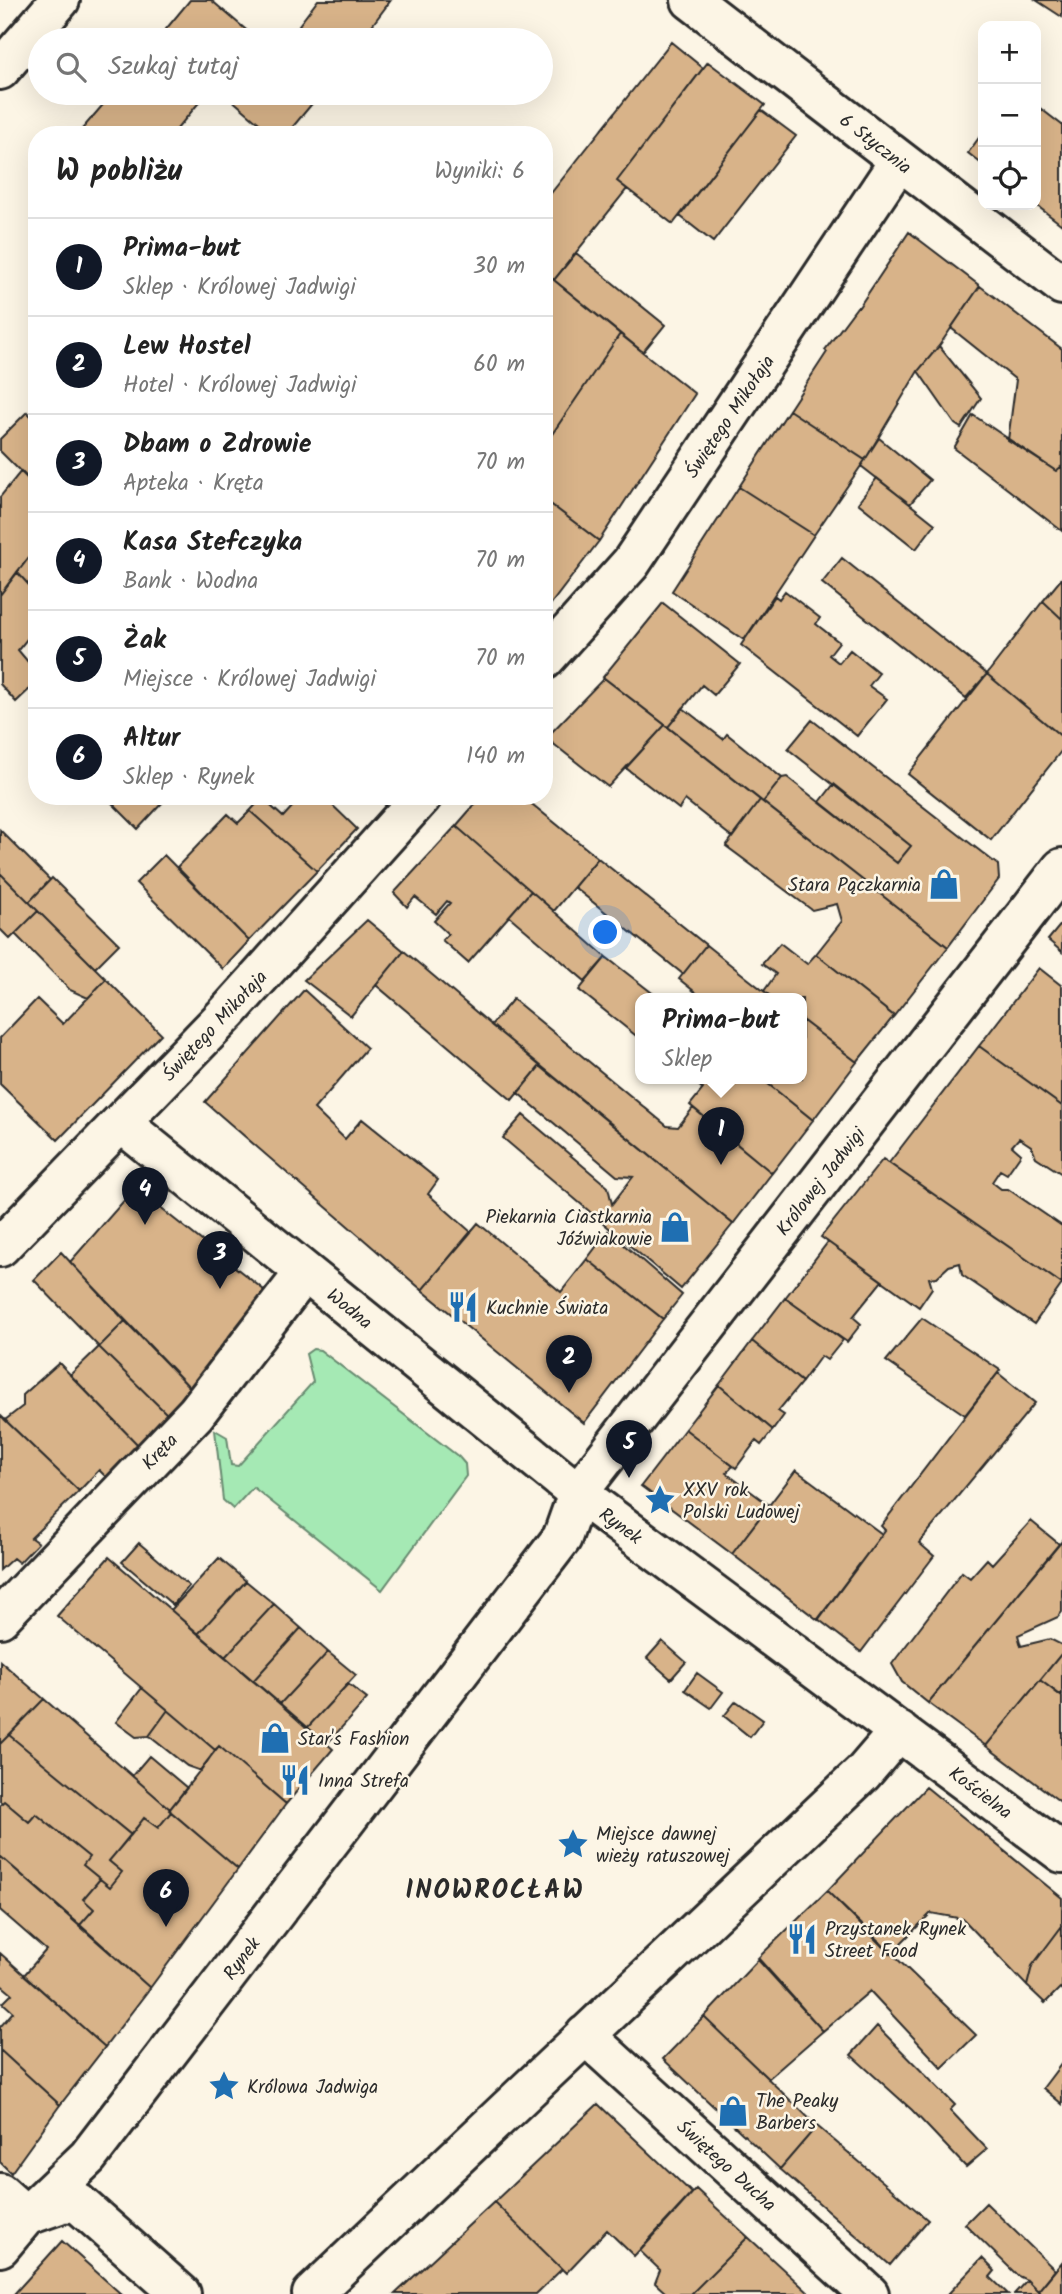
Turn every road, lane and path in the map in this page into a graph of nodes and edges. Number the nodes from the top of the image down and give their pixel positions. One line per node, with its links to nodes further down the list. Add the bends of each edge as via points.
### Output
1 (60, 0): 3 (street)
2 (691, 0): 6 (street, 6 Stycznia)
3 (36, 28)
4 (28, 37): 5 (street)
5 (0, 70)
6 (900, 161): 7 (street, 6 Stycznia); 8 (street, Świętego Mikołaja, via 631,563)
7 (1062, 285)
8 (553, 650)
9 (414, 805): 11 (street, Świętego Mikołaja)
10 (1062, 868): 14 (street, Królowej Jadwigi)
11 (121, 1123): 12 (street, Świętego Mikołaja); 13 (street, Wodna)
12 (0, 1247)
13 (305, 1272): 14 (street, Wodna); 15 (street, Kręta, via 196,1413)
14 (578, 1493): 16 (street, Rynek); 19 (street, Rynek, via 562,1538 88,2157)
15 (0, 1618)
16 (899, 1731): 17 (street, Kościelna); 18 (street, via 863,1773)
17 (1062, 1853)
18 (585, 2035): 22 (street); 23 (street, Świętego Ducha)
19 (13, 2204): 20 (street, Rynek); 21 (street, via 77,2202)
20 (0, 2247)
21 (181, 2294)
22 (312, 2294)
23 (869, 2294)

